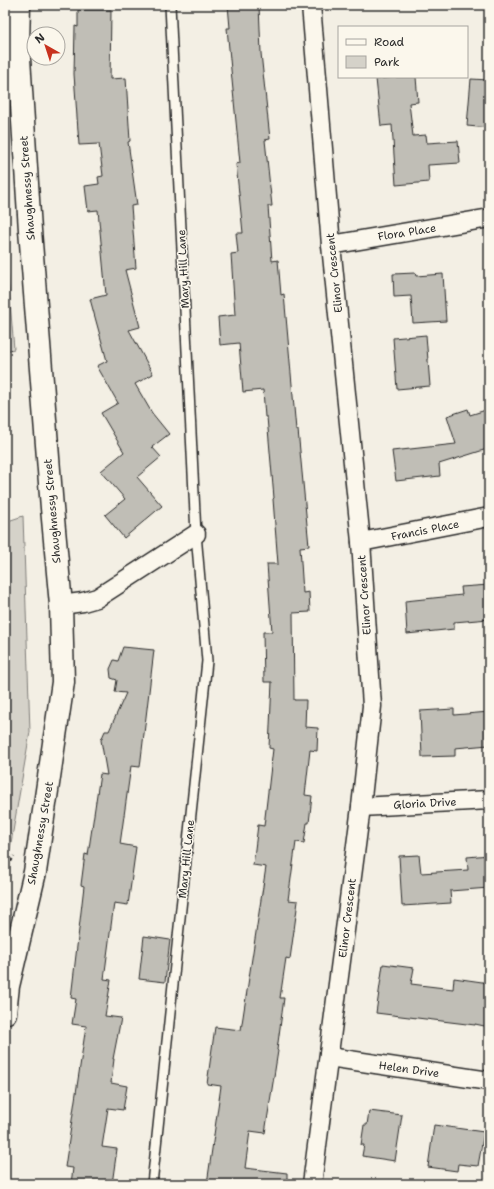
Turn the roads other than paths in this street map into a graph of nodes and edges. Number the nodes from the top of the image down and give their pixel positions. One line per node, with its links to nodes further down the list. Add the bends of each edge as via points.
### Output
1 (19, 5): 9 (main road, Shaughnessy Street, via 18,43 30,230)
2 (170, 5): 7 (lane, Mary Hill Lane)
3 (311, 5): 5 (street, Elinor Crescent)
4 (484, 220): 5 (street, Flora Place)
5 (331, 245): 8 (street, Elinor Crescent)
6 (489, 517): 8 (street, Francis Place)
7 (196, 534): 9 (street, via 97,598); 15 (lane, Mary Hill Lane, via 207,661)
8 (361, 542): 11 (street, Elinor Crescent, via 372,706)
9 (61, 605): 12 (main road, Shaughnessy Street, via 63,682 35,872 8,986)
10 (489, 800): 11 (street, Gloria Drive)
11 (361, 807): 13 (street, Elinor Crescent)
12 (5, 1014)
13 (328, 1058): 14 (street, Helen Drive); 16 (street, Elinor Crescent)
14 (489, 1081)
15 (152, 1184)
16 (312, 1184)

